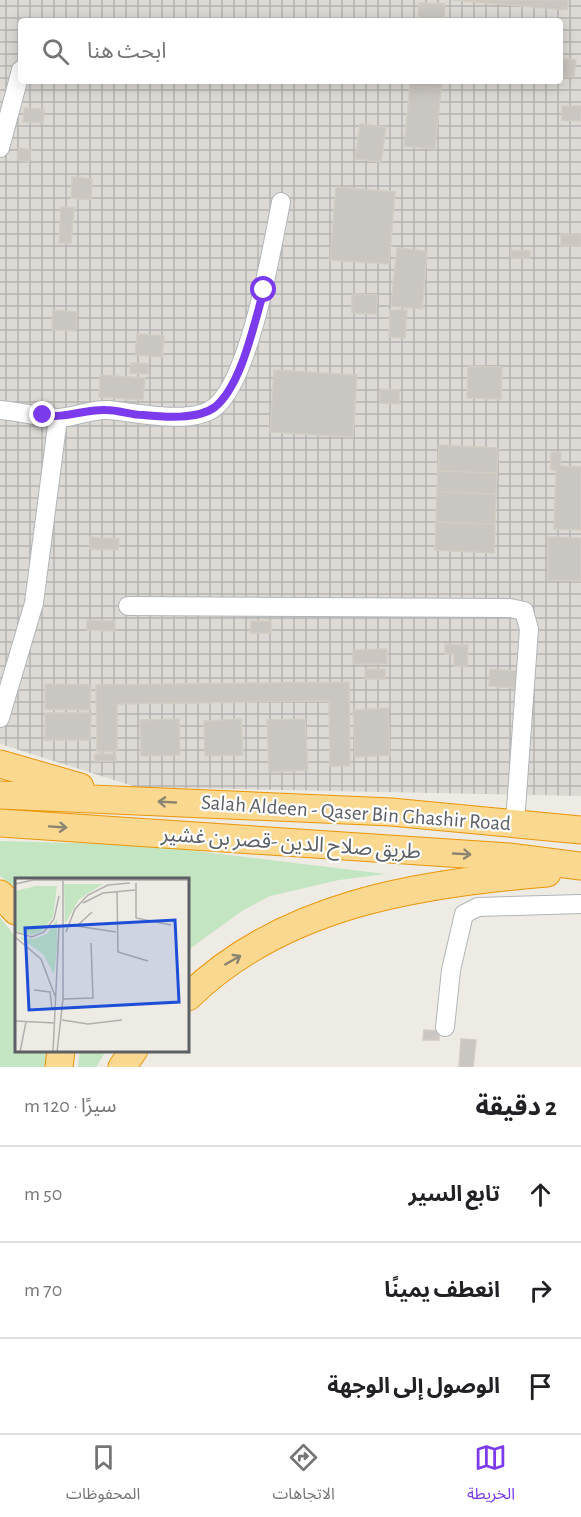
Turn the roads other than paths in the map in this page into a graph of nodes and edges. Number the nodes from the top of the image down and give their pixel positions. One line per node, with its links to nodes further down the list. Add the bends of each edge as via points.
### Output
1 (18, 81): 2 (street)
2 (0, 148)
3 (281, 202): 5 (street, via 264,290 234,384 215,407 201,414 141,415 106,410)
4 (0, 410): 5 (street)
5 (58, 418): 7 (street, via 34,603)
6 (128, 606): 13 (street, via 524,611 529,629)
7 (3, 696): 8 (street)
8 (0, 718)
9 (0, 764): 11 (highway)
10 (0, 795): 11 (highway)
11 (131, 800): 13 (highway, Salah Aldeen - Qaser Bin Ghashir Road, one-way to 11, via 391,812)
12 (0, 823): 15 (highway, طريق صلاح الدين -قصر بن غشير, one-way to 15, via 509,857)
13 (515, 823): 14 (highway, Salah Aldeen - Qaser Bin Ghashir Road)
14 (581, 830)
15 (581, 866)
16 (581, 870): 20 (highway, one-way to 16, via 223,966 269,939 363,900 468,879)
17 (0, 894): 19 (highway)
18 (581, 904): 21 (street, via 478,908 464,914 451,970)
19 (15, 910)
20 (189, 996)
21 (445, 1027)
22 (61, 1052): 24 (highway)
23 (133, 1052): 25 (highway)
24 (59, 1067)
25 (122, 1067)

